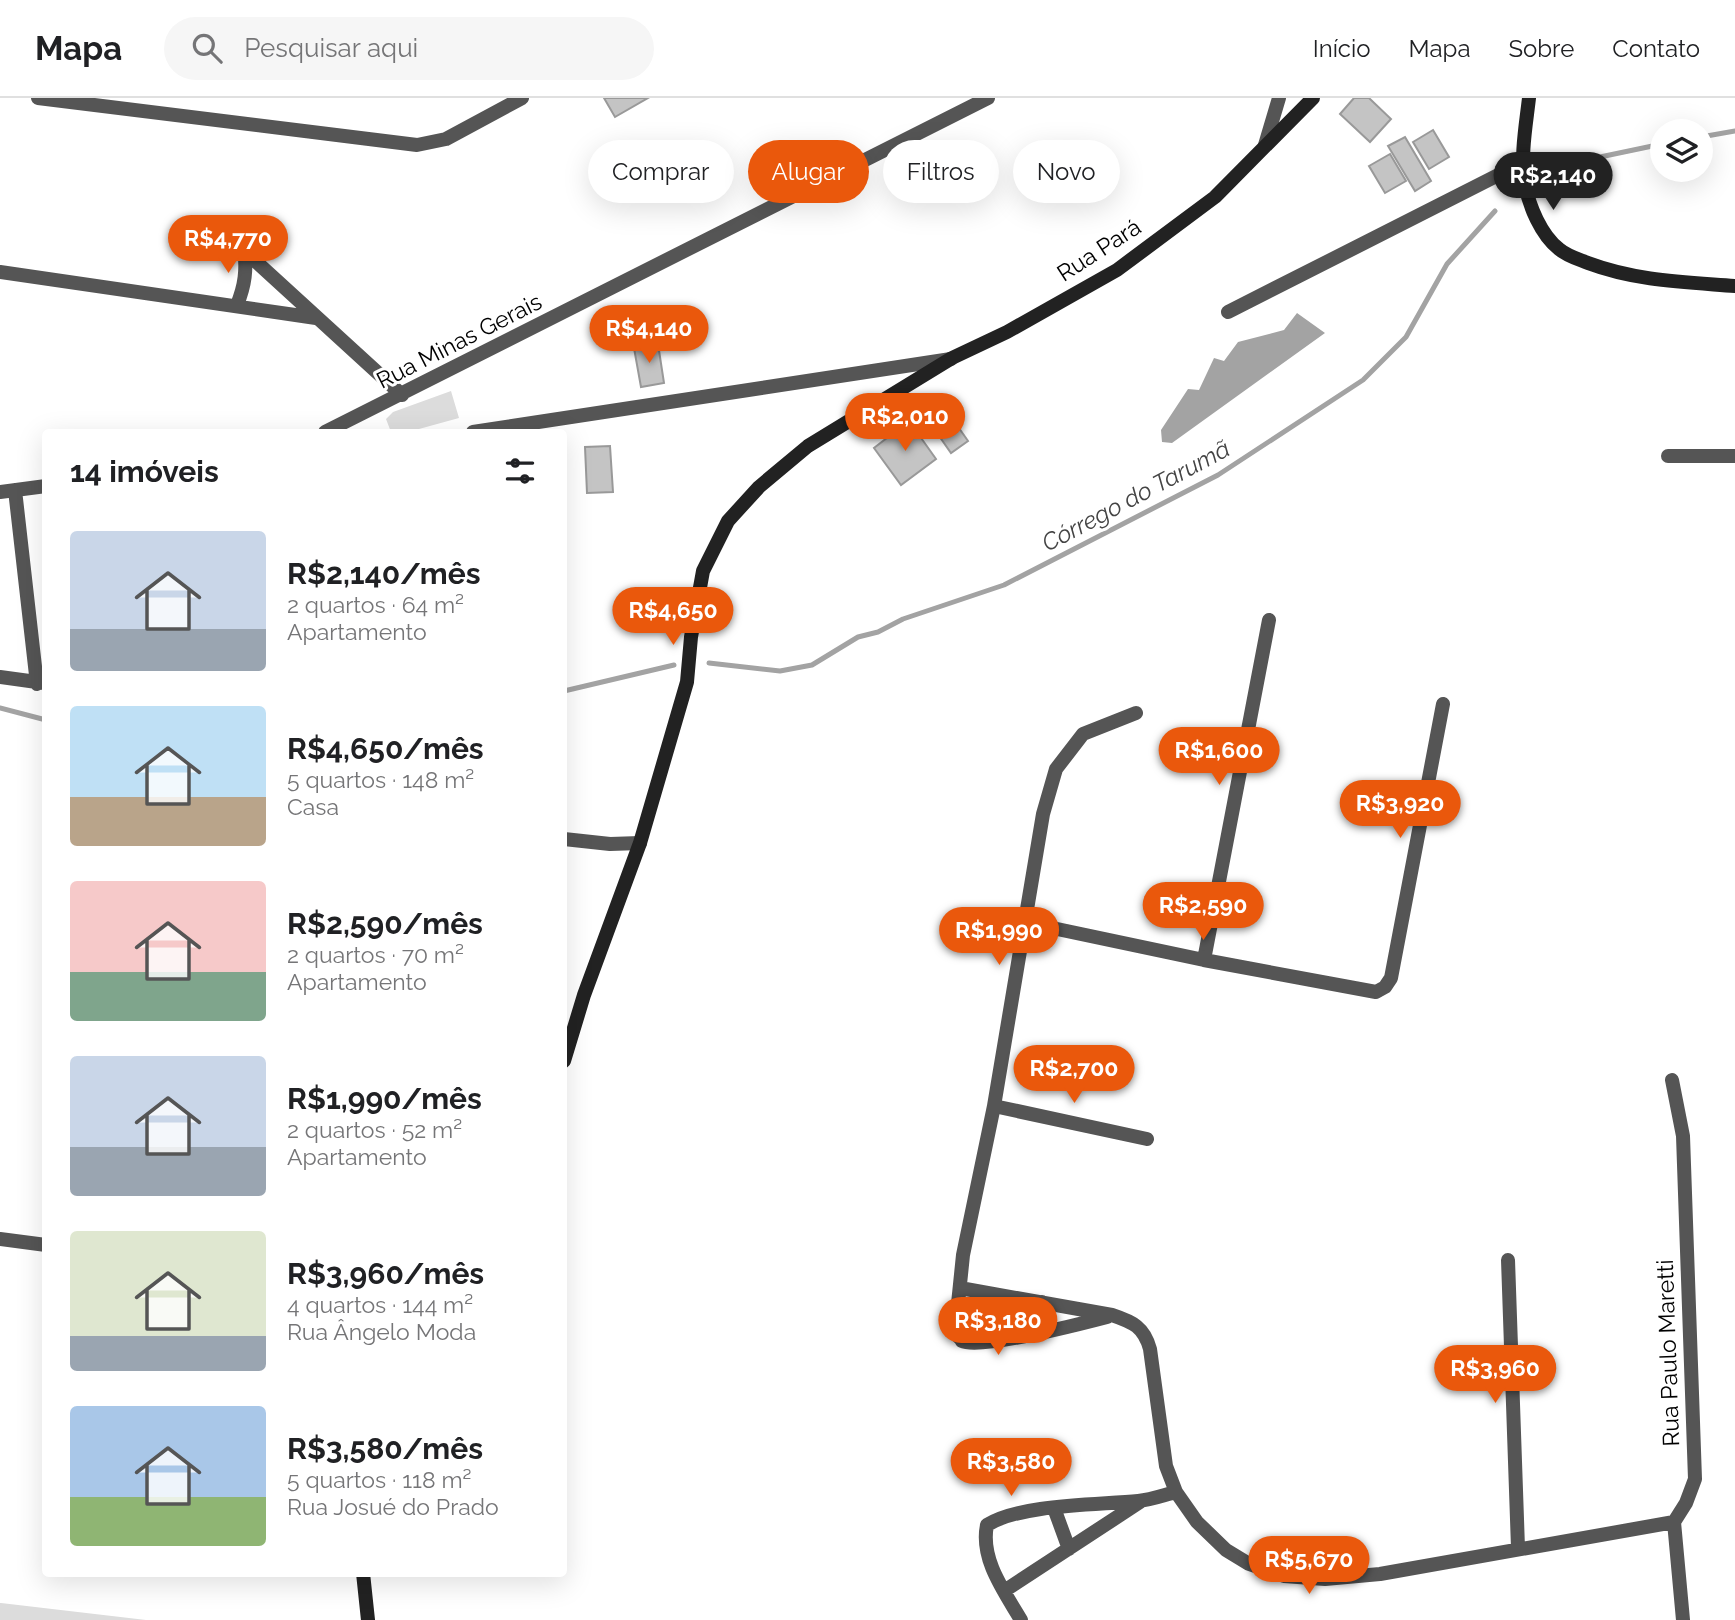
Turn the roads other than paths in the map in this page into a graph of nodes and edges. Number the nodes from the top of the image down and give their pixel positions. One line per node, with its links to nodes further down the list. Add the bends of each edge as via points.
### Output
1 (38, 98): 2 (street, via 417,145 446,139)
2 (522, 98)
3 (988, 98): 17 (street, Rua Minas Gerais)
4 (1279, 98): 7 (street)
5 (1313, 98): 7 (street, Rua Pará)
6 (1529, 98): 8 (street)
7 (1265, 145): 16 (street, Rua Pará, via 1215,197 1116,271)
8 (1524, 162): 12 (street, via 1532,207 1549,240 1560,250 1614,272 1647,279); 14 (street)
9 (229, 236): 10 (street)
10 (244, 248): 13 (street, via 245,284); 15 (street)
11 (0, 272): 13 (street)
12 (1735, 286)
13 (237, 305): 15 (street)
14 (1227, 312)
15 (316, 318): 17 (street)
16 (952, 358): 19 (street); 31 (street, Rua Pará, via 808,446 759,487 728,521 703,571 687,682)
17 (402, 395): 18 (street, Rua Minas Gerais)
18 (331, 429)
19 (492, 429)
20 (1668, 456): 21 (street)
21 (1735, 457)
22 (42, 487): 23 (street)
23 (15, 491): 24 (street); 27 (street)
24 (0, 492)
25 (1269, 620): 33 (street)
26 (0, 677): 27 (street)
27 (41, 683)
28 (1443, 704): 33 (street, via 1391,978 1385,987 1376,992)
29 (1136, 713): 32 (street, via 1083,734 1056,769 1043,814)
30 (567, 839): 31 (street)
31 (640, 843): 34 (street, Rua Pará)
32 (1024, 922): 33 (street); 36 (street)
33 (1204, 960)
34 (567, 1051)
35 (1672, 1080): 48 (street, Rua Paulo Maretti, via 1683,1136 1695,1479)
36 (994, 1106): 37 (street); 41 (street)
37 (1147, 1139)
38 (0, 1239): 39 (street)
39 (42, 1244)
40 (1508, 1260): 49 (street)
41 (960, 1288): 42 (street); 44 (street, via 955,1333 962,1341)
42 (1042, 1303): 43 (street); 44 (street)
43 (1112, 1315): 44 (street); 45 (street, via 1134,1322 1146,1334 1166,1466)
44 (1043, 1333)
45 (1176, 1492): 46 (street); 49 (street, via 1197,1522 1226,1550 1284,1576 1325,1579 1380,1574)
46 (1142, 1501): 47 (street); 50 (street)
47 (1054, 1508): 50 (street); 52 (street, via 999,1518 987,1525 986,1555)
48 (1674, 1522): 49 (street); 55 (street)
49 (1518, 1548)
50 (1069, 1549): 52 (street)
51 (364, 1577): 53 (street)
52 (1004, 1591): 54 (street)
53 (369, 1620)
54 (1021, 1620)
55 (1683, 1620)

